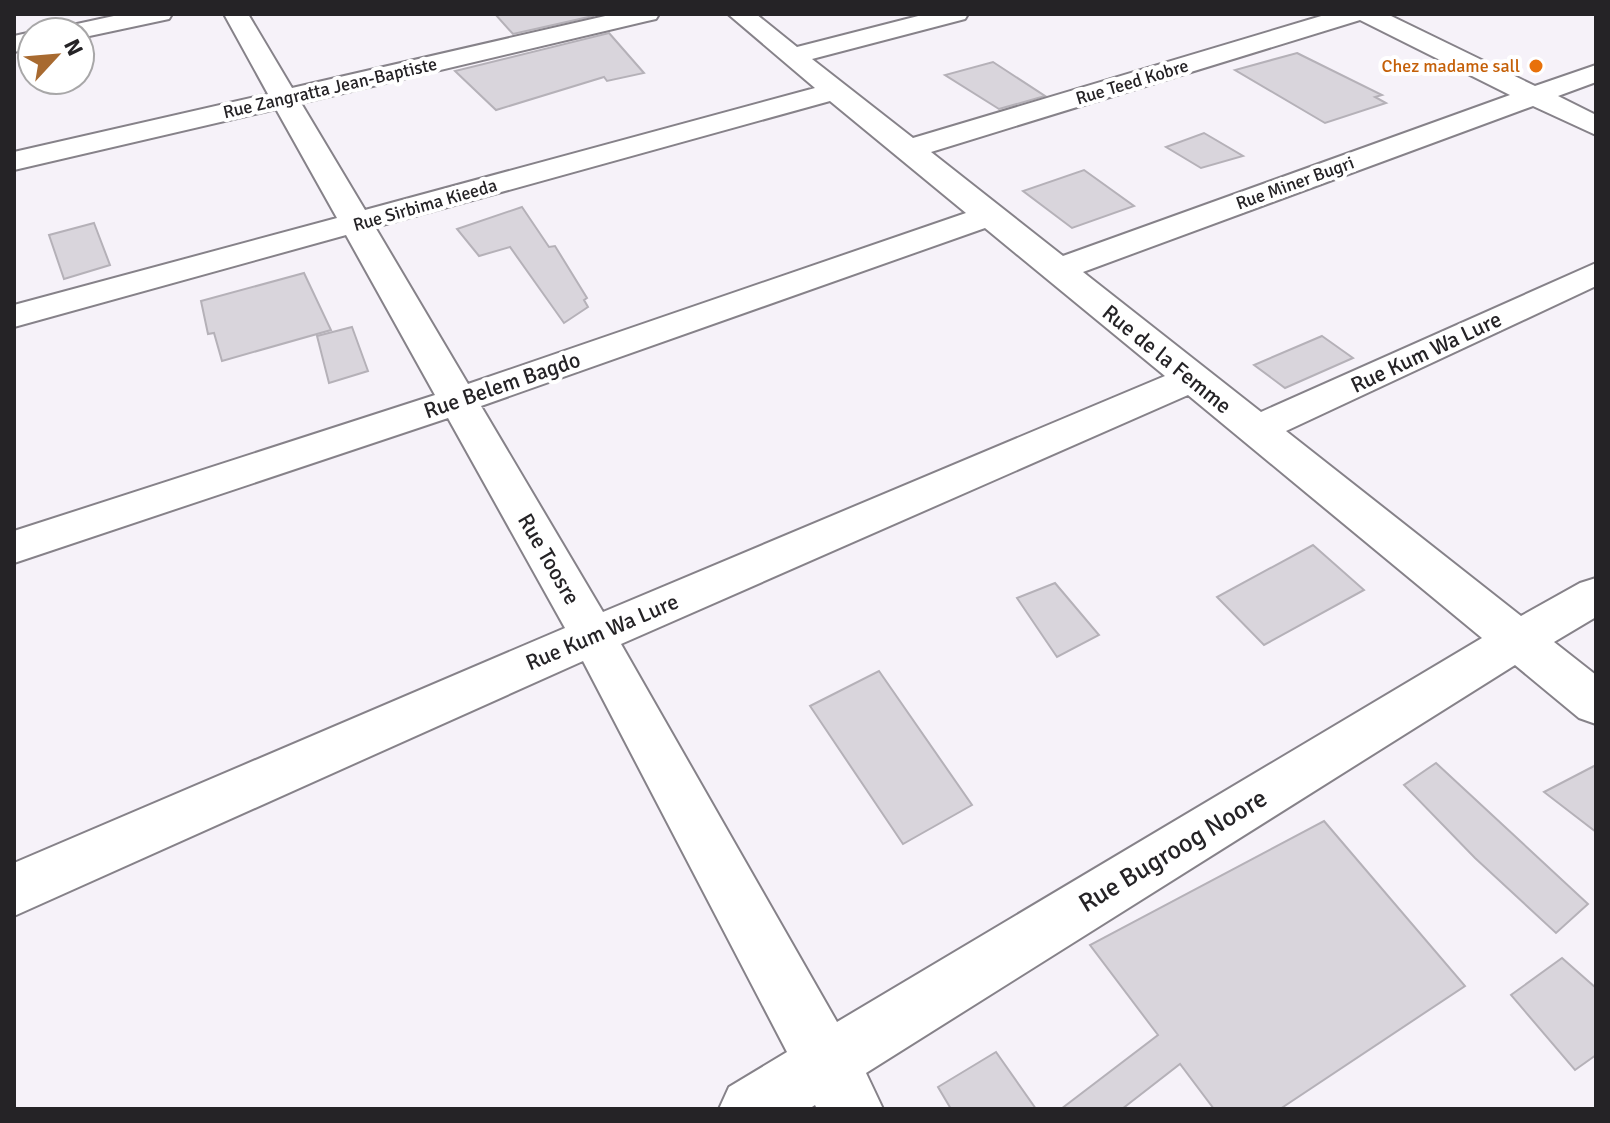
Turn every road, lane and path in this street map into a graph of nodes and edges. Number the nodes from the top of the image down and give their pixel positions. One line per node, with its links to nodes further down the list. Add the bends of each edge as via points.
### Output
1 (160, 14): 8 (street)
2 (236, 14): 13 (street, Rue Toosre)
3 (647, 14): 13 (street, Rue Zangratta Jean-Baptiste)
4 (740, 14): 9 (street, Rue de la Femme)
5 (956, 14): 9 (street)
6 (1355, 14): 15 (street, Rue Teed Kobre)
7 (1367, 14): 12 (street)
8 (96, 27)
9 (792, 56): 11 (street, Rue de la Femme)
10 (1596, 73): 12 (street, Rue Miner Bugri)
11 (835, 91): 15 (street, Rue de la Femme); 18 (street, Rue Sirbima Kieeda)
12 (1532, 96): 14 (street); 19 (street, Rue Miner Bugri)
13 (284, 98): 16 (street, Rue Zangratta Jean-Baptiste); 18 (street, Rue Toosre)
14 (1596, 126)
15 (908, 149): 17 (street, Rue de la Femme)
16 (14, 161)
17 (989, 216): 19 (street, Rue de la Femme); 23 (street, Rue Belem Bagdo)
18 (358, 224): 21 (street, Rue Sirbima Kieeda); 23 (street, Rue Toosre)
19 (1057, 270): 22 (street, Rue de la Femme)
20 (1596, 273): 24 (street, Rue Kum Wa Lure)
21 (14, 316)
22 (1192, 379): 24 (street, Rue de la Femme); 27 (street, Rue Kum Wa Lure)
23 (457, 401): 25 (street, Rue Belem Bagdo); 27 (street, Rue Toosre)
24 (1255, 430): 28 (street, Rue de la Femme)
25 (14, 547)
26 (1596, 595): 28 (street, Rue Bugroog Noore)
27 (593, 636): 30 (street, Rue Kum Wa Lure); 31 (street, Rue Toosre)
28 (1516, 641): 29 (street, Rue de la Femme); 31 (street, Rue Bugroog Noore)
29 (1596, 703)
30 (14, 890)
31 (838, 1086): 32 (street, Rue Bugroog Noore)
32 (751, 1109)

